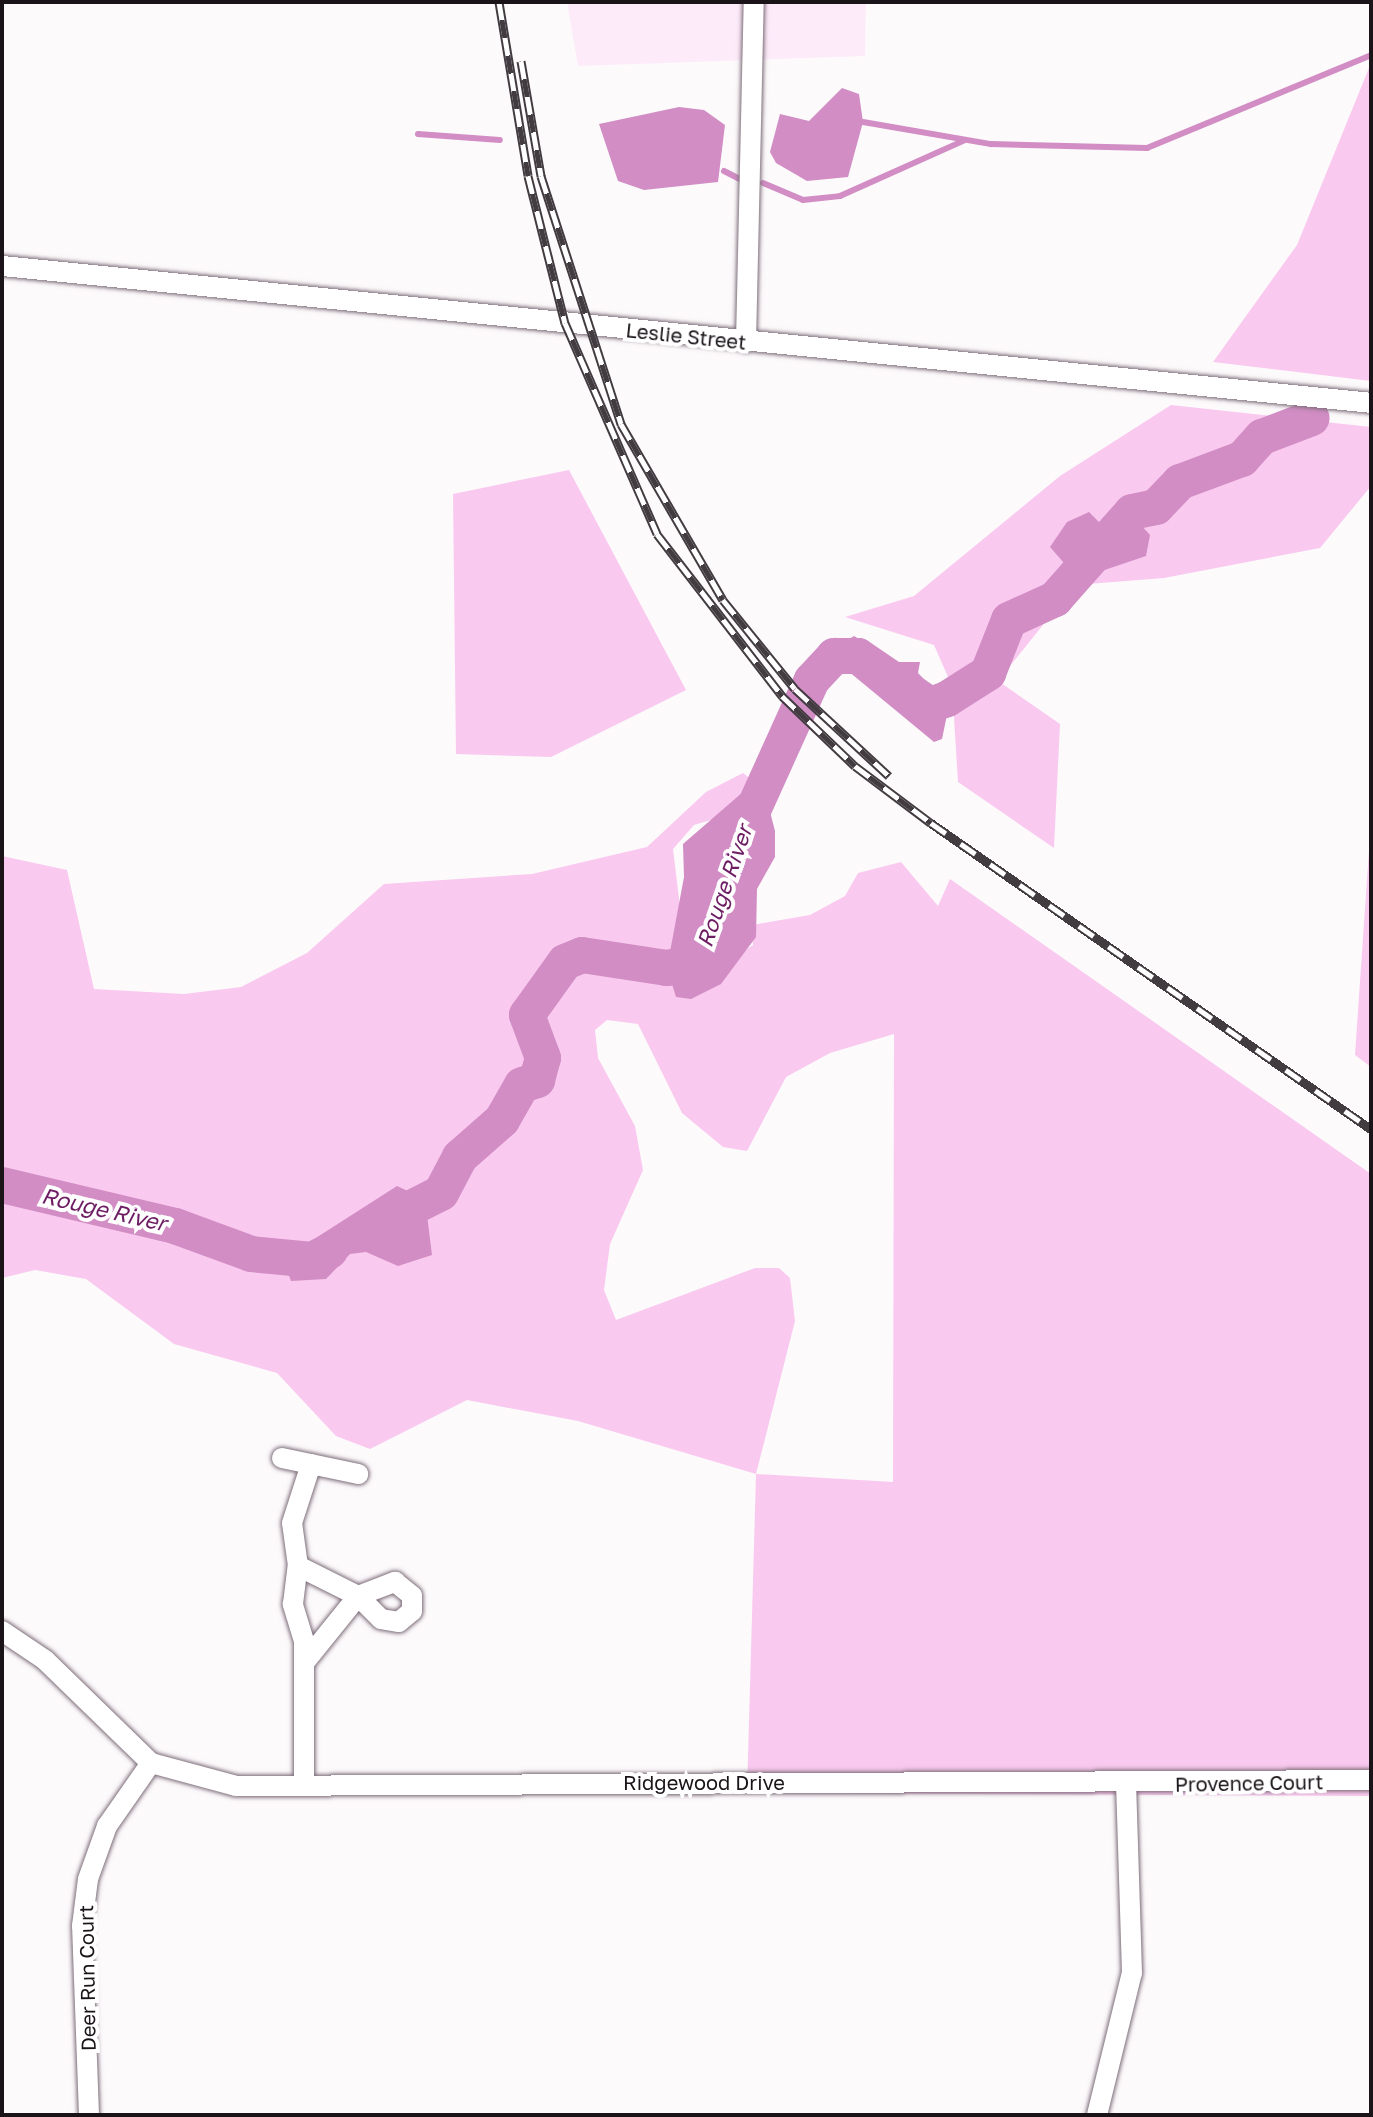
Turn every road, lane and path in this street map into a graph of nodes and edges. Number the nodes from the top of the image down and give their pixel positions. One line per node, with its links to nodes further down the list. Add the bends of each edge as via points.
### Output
1 (754, 2): 3 (street)
2 (2, 266): 3 (street, Leslie Street)
3 (746, 342): 4 (street, Leslie Street)
4 (1371, 403)
5 (282, 1458): 6 (street)
6 (311, 1464): 7 (street); 8 (street, via 292,1523)
7 (358, 1474)
8 (298, 1566): 10 (street, via 293,1604); 10 (street, via 358,1596)
9 (2, 1631): 11 (street, Ridgewood Drive, via 45,1660)
10 (304, 1663): 13 (street)
11 (151, 1763): 13 (street, Ridgewood Drive, via 224,1784); 15 (street, Deer Run Court, via 107,1826 88,1879 82,1926)
12 (1371, 1780): 14 (street, Provence Court)
13 (304, 1785): 14 (street, Ridgewood Drive)
14 (1126, 1785): 16 (street, via 1132,1973)
15 (89, 2115)
16 (1097, 2115)

